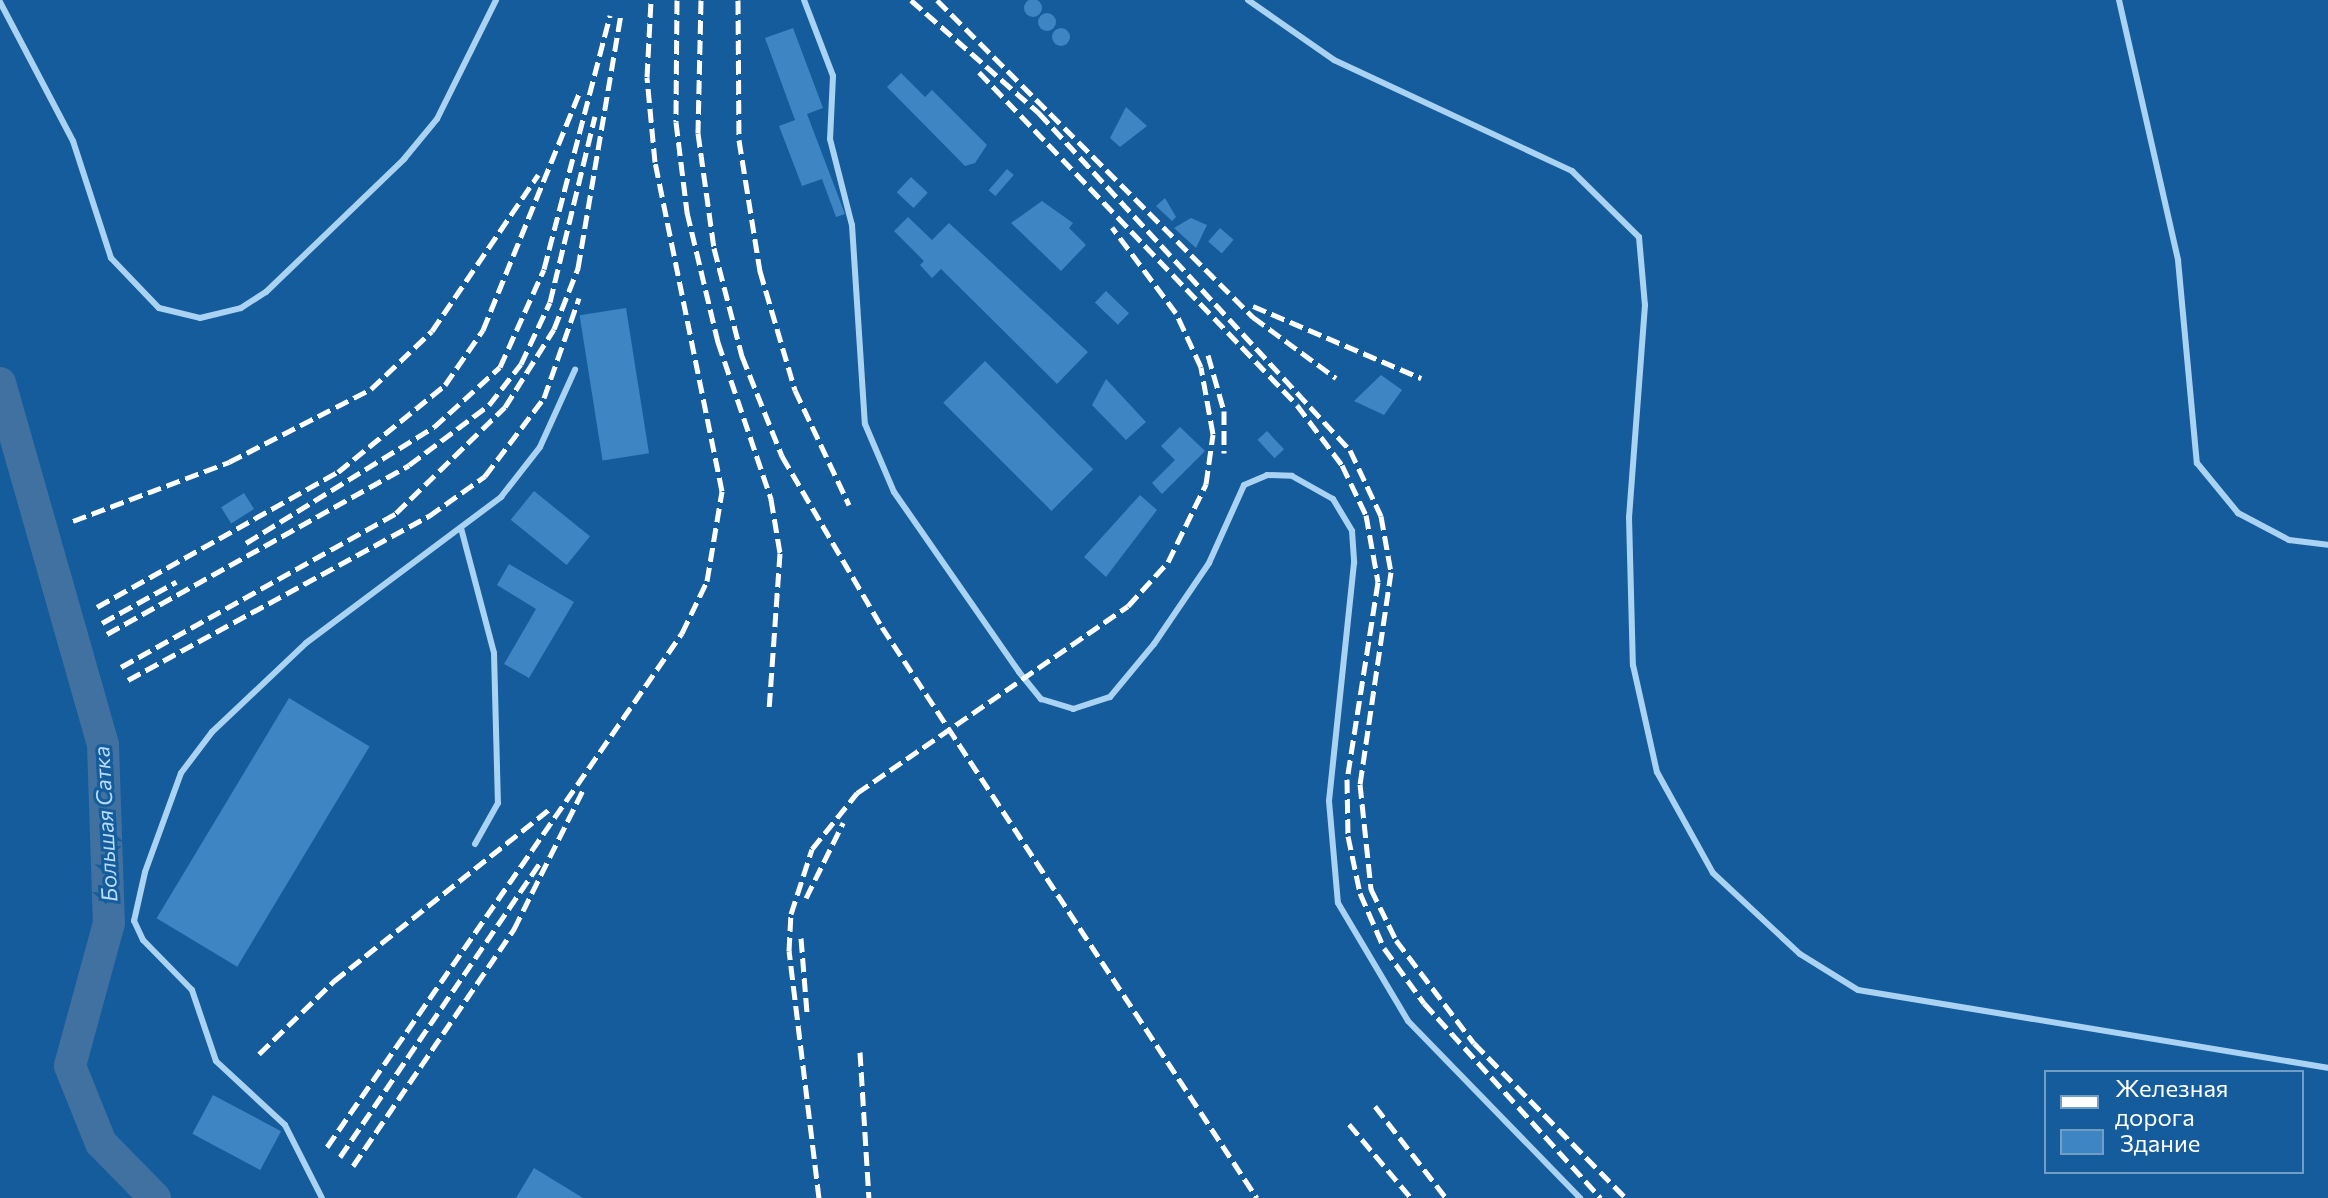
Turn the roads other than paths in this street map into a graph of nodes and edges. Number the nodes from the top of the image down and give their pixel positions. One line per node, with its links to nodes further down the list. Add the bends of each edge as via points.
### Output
1 (496, 0): 5 (lane, via 450,97 412,150 266,292 241,308 200,318 159,308 111,258 73,141)
2 (804, 0): 12 (lane, via 833,76 830,139 852,225 865,424 894,492 1026,681 1041,699 1073,709 1110,697 1154,644 1209,563 1244,485 1267,475 1292,476 1333,499 1354,546 1329,801 1338,903 1408,1021)
3 (1248, 0): 10 (lane, via 1334,60 1572,171 1639,237 1645,305 1629,517 1633,665 1657,772 1713,873 1800,954 1858,990)
4 (2119, 0): 8 (lane, via 2178,260 2197,463 2238,513 2289,540)
5 (0, 2)
6 (575, 370): 7 (lane, via 521,474)
7 (461, 528): 9 (lane, via 494,653 498,803); 11 (lane, via 306,643 212,732 167,804 135,907 143,940 192,990 216,1061 285,1125)
8 (2328, 545)
9 (475, 844)
10 (2328, 1068)
11 (322, 1198)
12 (1580, 1198)

